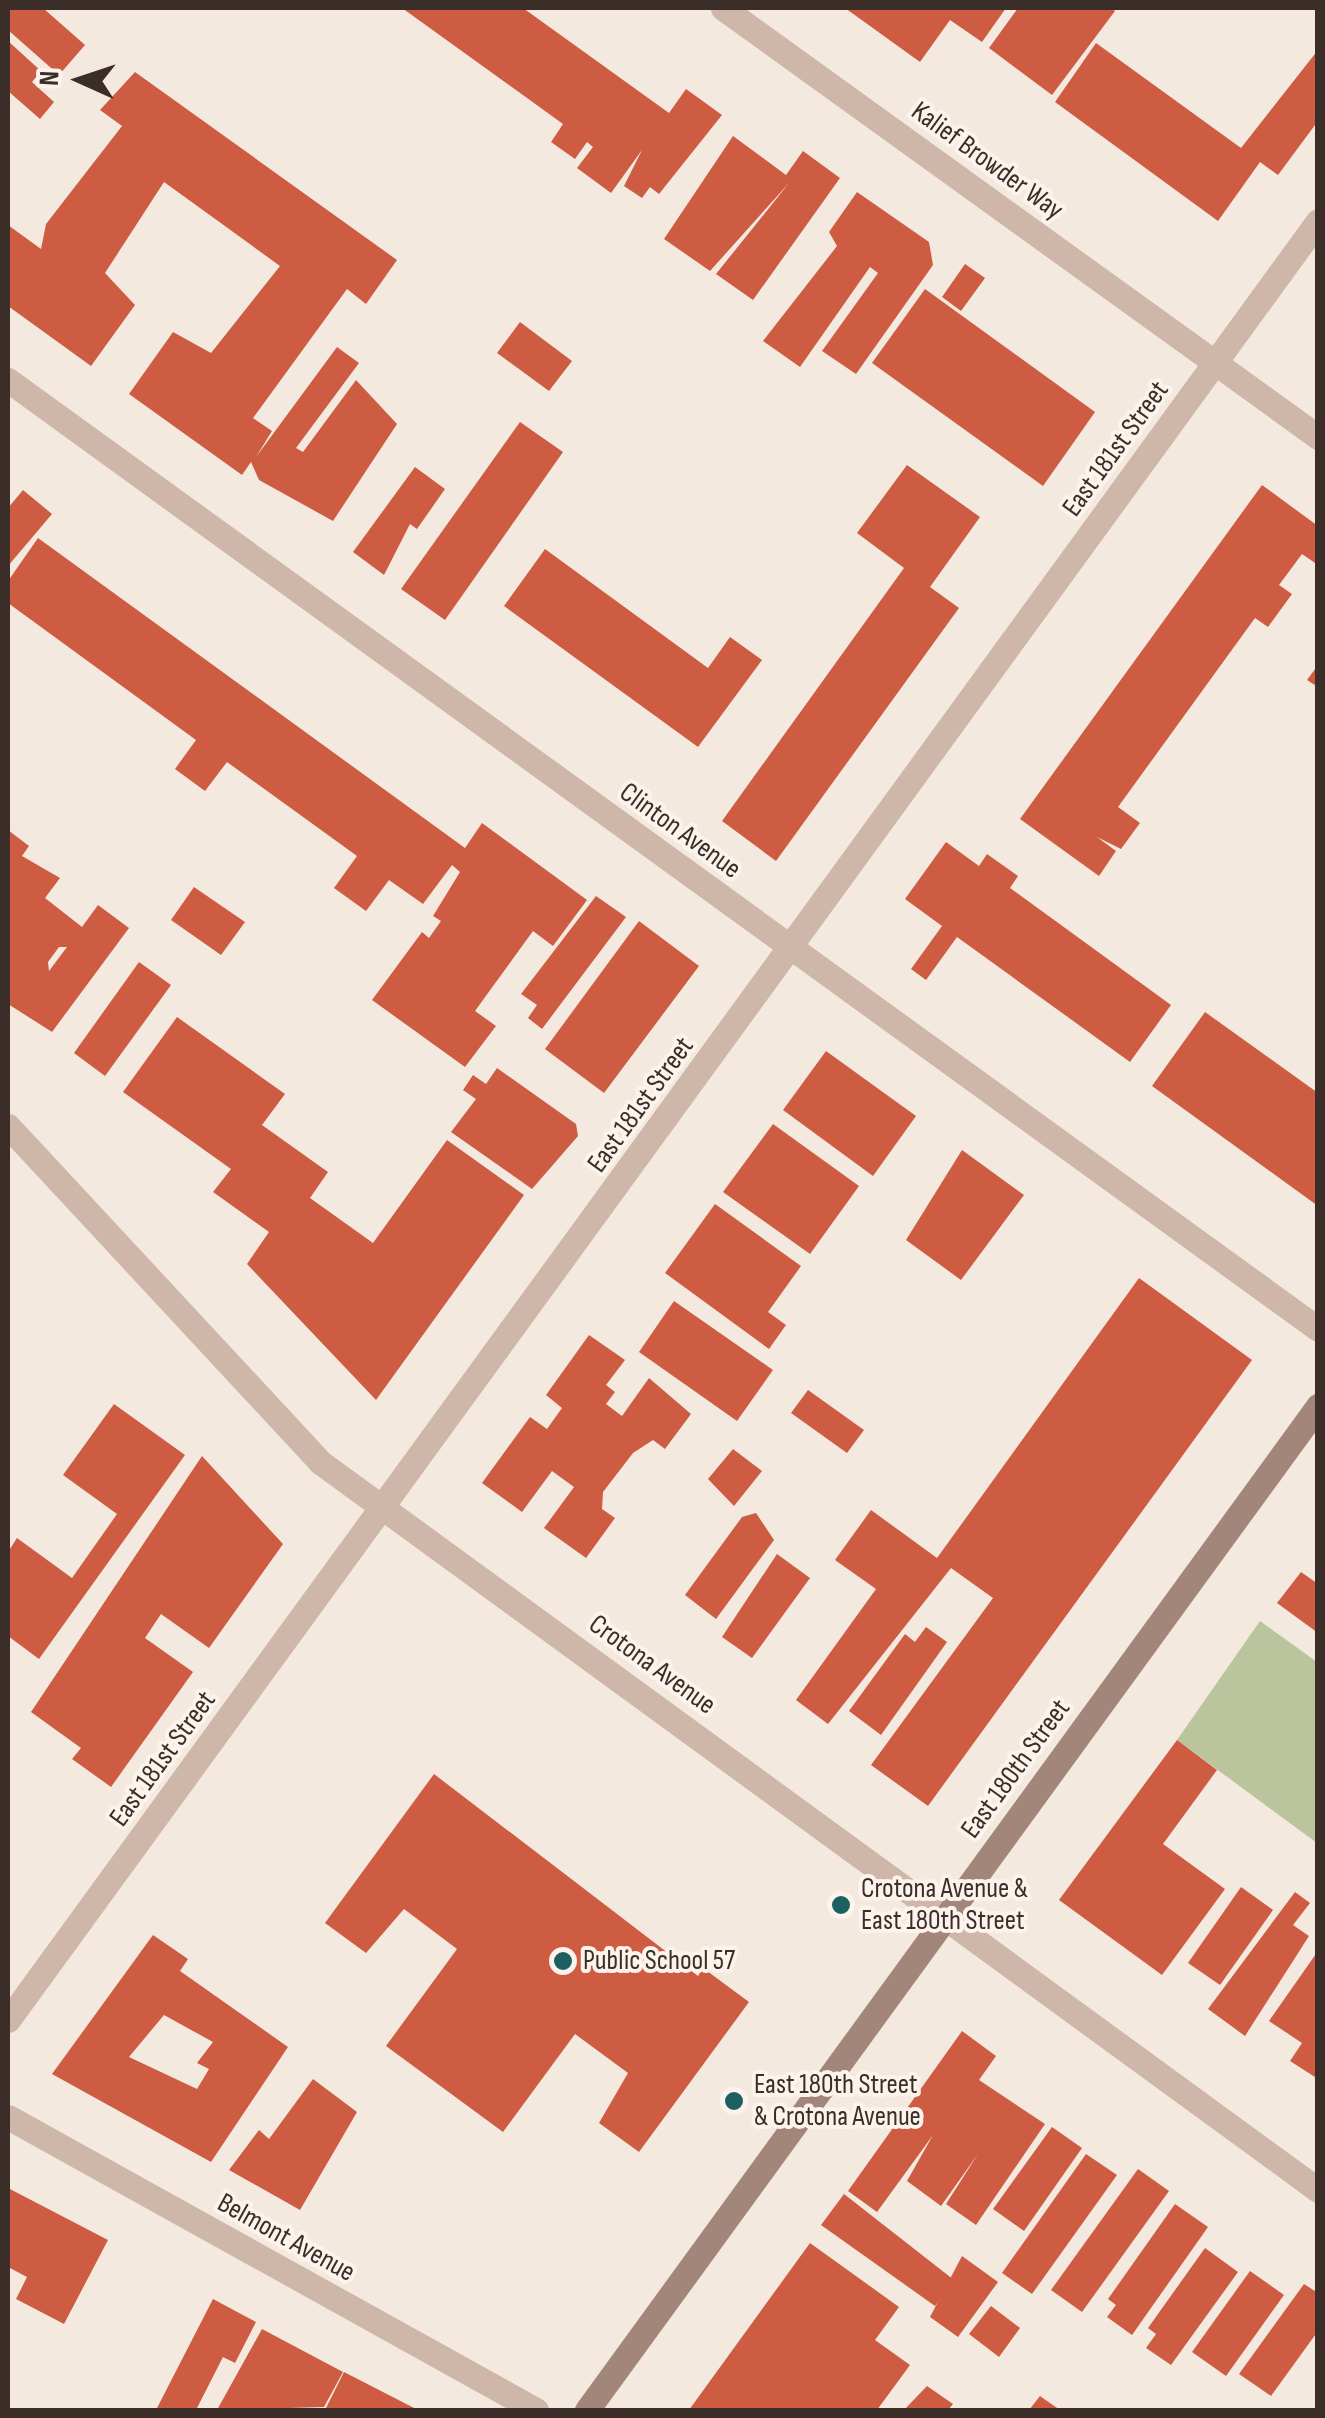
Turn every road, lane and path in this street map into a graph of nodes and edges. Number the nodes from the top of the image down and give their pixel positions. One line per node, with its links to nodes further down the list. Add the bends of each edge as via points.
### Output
1 (724, 8): 3 (street, Kalief Browder Way)
2 (1318, 221): 3 (street, East 181st Street)
3 (1215, 362): 5 (street, Kalief Browder Way); 6 (street, East 181st Street)
4 (8, 380): 6 (street, Clinton Avenue)
5 (1318, 437)
6 (791, 949): 8 (street, Clinton Avenue); 10 (street, East 181st Street)
7 (8, 1126): 10 (street, Crotona Avenue, via 320,1462)
8 (1318, 1329)
9 (1318, 1406): 11 (main road, East 180th Street)
10 (385, 1508): 11 (street, Crotona Avenue); 12 (street, East 181st Street)
11 (946, 1917): 14 (street, Crotona Avenue); 16 (main road, East 180th Street)
12 (8, 2020)
13 (8, 2117): 15 (street, Belmont Avenue)
14 (1318, 2190)
15 (536, 2410)
16 (587, 2410)

